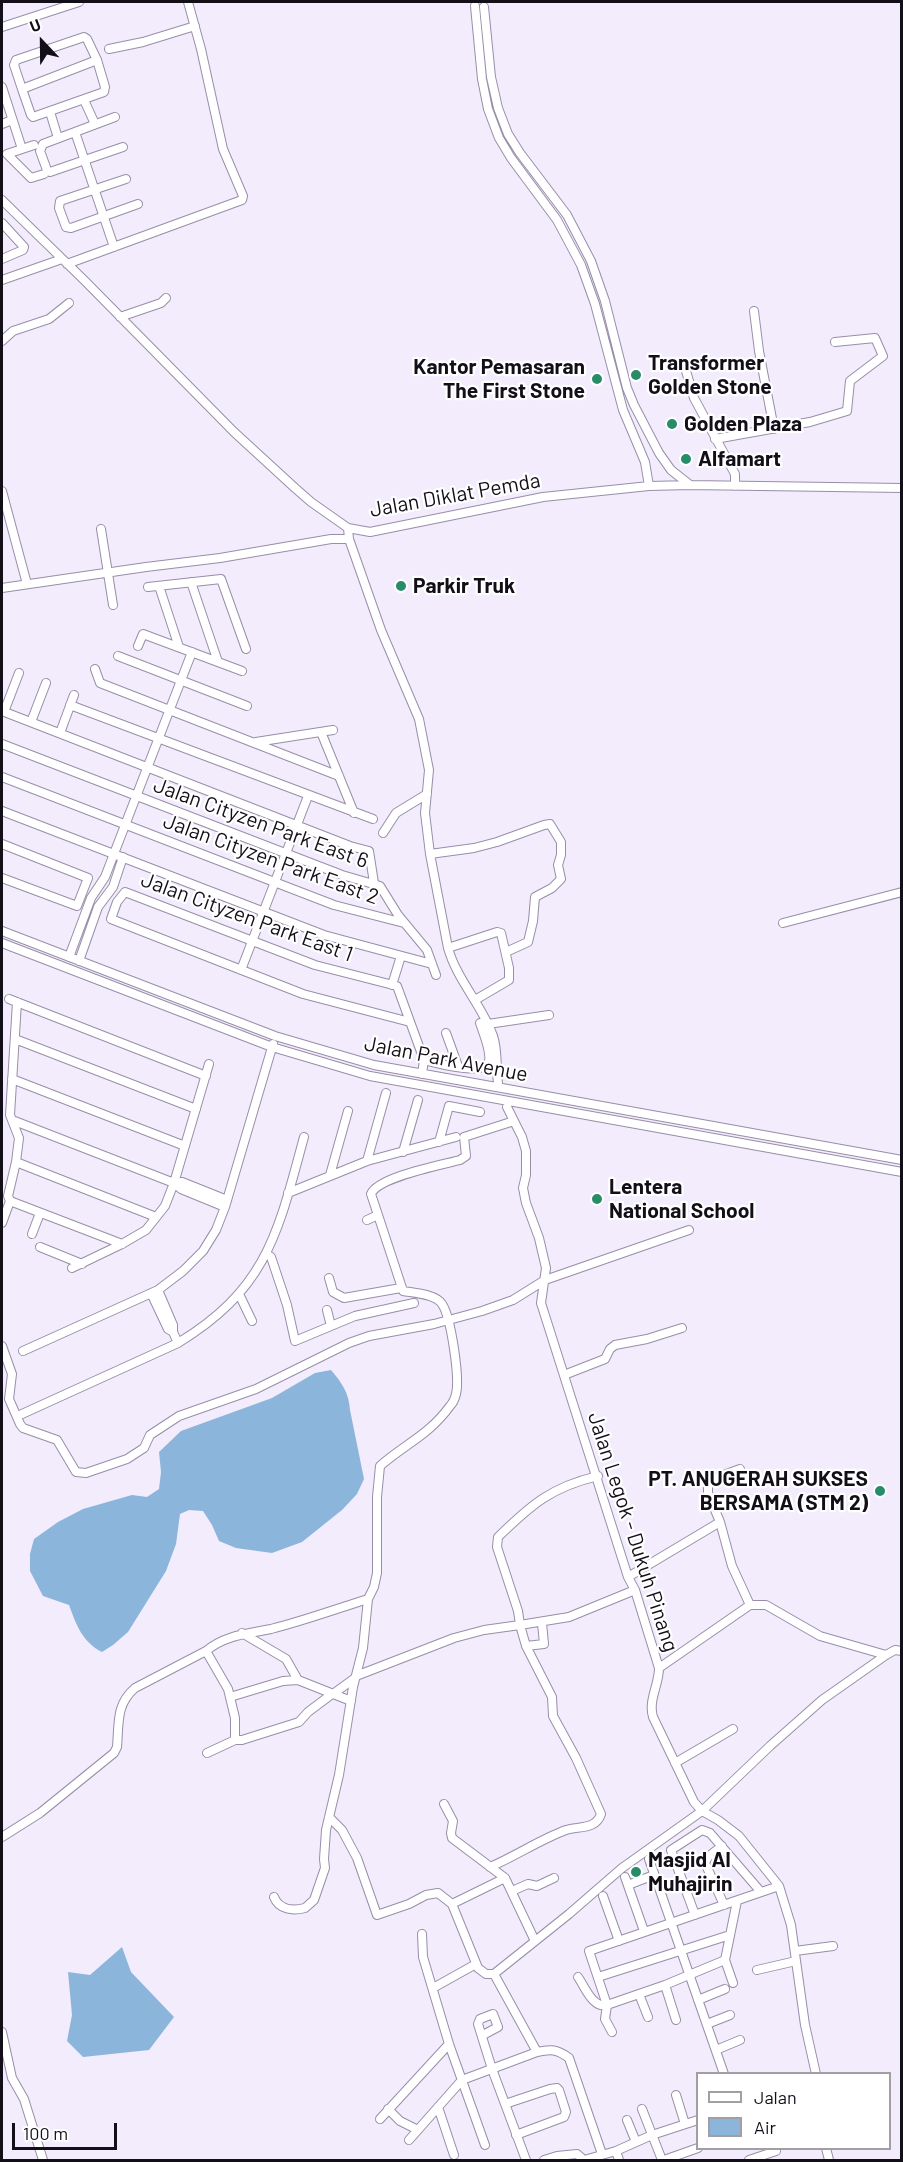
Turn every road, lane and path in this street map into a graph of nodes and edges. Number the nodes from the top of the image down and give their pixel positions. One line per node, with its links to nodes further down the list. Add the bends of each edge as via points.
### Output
1 (79, 2): 6 (street)
2 (188, 2): 5 (street)
3 (474, 4): 4 (street); 45 (street, via 488,109 510,158 557,220 582,265 620,401 645,462)
4 (486, 4): 44 (street, via 491,77 508,134 567,215 591,261 634,405 659,453 671,470)
5 (195, 26): 7 (street); 31 (street, via 222,149 242,200)
6 (2, 27)
7 (109, 50)
8 (97, 60): 10 (street); 10 (street, via 84,37 16,60); 11 (street, via 105,90)
9 (2, 87): 14 (street)
10 (22, 89): 12 (street, via 32,116)
11 (84, 100): 12 (street); 17 (street)
12 (50, 112): 19 (street)
13 (2, 117): 14 (street)
14 (11, 117): 16 (street); 22 (street)
15 (115, 117): 17 (street)
16 (2, 124)
17 (95, 124): 18 (street)
18 (75, 132): 19 (street); 23 (street)
19 (58, 138): 23 (street, via 40,148 48,172)
20 (34, 145): 22 (street)
21 (123, 147): 23 (street)
22 (22, 149): 24 (street, via 7,154 32,178)
23 (84, 159): 26 (street)
24 (44, 174)
25 (126, 179): 26 (street)
26 (95, 189): 29 (street); 29 (street, via 60,201 59,208 69,229)
27 (2, 200): 33 (street, Jalan Diklat Pemda)
28 (138, 204): 29 (street)
29 (104, 217): 31 (street)
30 (2, 224): 32 (street, via 23,244 23,250)
31 (114, 245): 33 (street)
32 (2, 259)
33 (64, 261): 34 (street); 38 (street, Jalan Diklat Pemda)
34 (2, 280)
35 (166, 298): 38 (street)
36 (69, 303): 39 (street, via 49,319 13,331)
37 (754, 311): 42 (street)
38 (120, 317): 49 (street, Jalan Diklat Pemda, via 234,432 311,502)
39 (2, 341)
40 (835, 342): 42 (street, via 875,338 883,356 850,381 847,411)
41 (686, 371): 43 (street)
42 (774, 429): 43 (street)
43 (714, 439): 46 (street, via 735,474)
44 (690, 485): 45 (street, Jalan Diklat Pemda); 46 (street, Jalan Diklat Pemda)
45 (649, 486): 49 (street, Jalan Diklat Pemda, via 543,497 370,532)
46 (735, 486): 47 (street, Jalan Diklat Pemda)
47 (902, 488)
48 (2, 491): 54 (street)
49 (348, 528): 51 (street)
50 (101, 529): 52 (street)
51 (349, 539): 52 (street); 85 (street, via 381,630 419,719 429,770)
52 (108, 572): 54 (street); 58 (street)
53 (190, 582): 55 (street); 61 (street, via 221,579); 64 (street)
54 (27, 584): 57 (street)
55 (159, 586): 56 (street); 60 (street)
56 (148, 587)
57 (2, 588)
58 (113, 605)
59 (138, 646): 60 (street, via 143,634)
60 (179, 647): 62 (street)
61 (246, 649)
62 (192, 652): 64 (street); 68 (street)
63 (118, 656): 68 (street)
64 (218, 662): 66 (street)
65 (95, 669): 73 (street, via 100,683)
66 (242, 671)
67 (19, 673): 74 (street)
68 (181, 680): 72 (street); 73 (street)
69 (46, 683): 75 (street)
70 (74, 695): 71 (street)
71 (70, 705): 78 (street); 79 (street)
72 (247, 706)
73 (170, 710): 79 (street); 80 (street)
74 (3, 711): 75 (street)
75 (31, 722): 78 (street)
76 (333, 730): 77 (street)
77 (321, 732): 80 (street); 83 (street)
78 (60, 733): 82 (street)
79 (158, 738): 82 (street); 87 (street)
80 (254, 743): 83 (street)
81 (2, 744): 86 (street, Jalan Cityzen Park East 6)
82 (147, 767): 86 (street); 92 (street)
83 (339, 776): 89 (street)
84 (2, 777): 91 (street, Jalan Cityzen Park East 2)
85 (427, 794): 93 (street, via 396,813); 97 (street)
86 (136, 796): 91 (street); 96 (street, Jalan Cityzen Park East 6)
87 (308, 796): 89 (street); 92 (street)
88 (2, 812): 95 (street)
89 (354, 813): 90 (street)
90 (373, 819)
91 (125, 825): 95 (street); 100 (street, Jalan Cityzen Park East 2)
92 (297, 825): 96 (street); 101 (street, via 369,851)
93 (383, 833)
94 (2, 844): 99 (street, via 88,879 77,906)
95 (114, 854): 98 (street); 114 (street, via 105,878 91,898)
96 (286, 854): 100 (street); 101 (street, Jalan Cityzen Park East 6)
97 (429, 854): 110 (street); 112 (street, via 474,848 544,825 554,827 561,842 561,879 535,897 528,942)
98 (123, 857): 103 (street); 115 (street, via 113,887 98,907)
99 (2, 878)
100 (275, 882): 103 (street); 105 (street, Jalan Cityzen Park East 2, via 334,905)
101 (374, 883): 105 (street)
102 (902, 892): 104 (street)
103 (263, 911): 108 (street); 113 (street)
104 (783, 923)
105 (405, 924): 116 (street, via 427,950)
106 (2, 931): 107 (street, Jalan Park Avenue)
107 (20, 938): 111 (street); 114 (street, Jalan Park Avenue)
108 (252, 941): 117 (street); 117 (street, Jalan Cityzen Park East 1, via 125,892 117,902 111,919); 119 (street, Jalan Cityzen Park East 1, via 315,965)
109 (2, 943): 111 (street, Jalan Park Avenue)
110 (448, 948): 112 (street, via 497,932 501,933); 120 (street)
111 (16, 949): 127 (street, Jalan Park Avenue)
112 (506, 952): 120 (street, via 509,980)
113 (401, 956): 116 (street); 119 (street)
114 (69, 957): 115 (street, Jalan Park Avenue)
115 (79, 961): 125 (street, Jalan Park Avenue)
116 (432, 964): 118 (street)
117 (241, 970): 122 (street, via 303,994)
118 (436, 975)
119 (392, 985): 122 (street, via 397,986)
120 (475, 1000): 123 (street)
121 (549, 1015): 123 (street)
122 (410, 1022): 128 (street)
123 (484, 1024): 131 (street, via 489,1063 475,1070); 136 (street, via 494,1039)
124 (446, 1033): 131 (street)
125 (275, 1036): 127 (street); 130 (street, Jalan Park Avenue)
126 (15, 1039): 133 (street, via 13,1001); 135 (street); 140 (street)
127 (272, 1047): 134 (street, Jalan Park Avenue); 158 (street)
128 (424, 1060): 131 (street); 132 (street)
129 (209, 1064): 133 (street)
130 (374, 1065): 132 (street, Jalan Park Avenue); 134 (street)
131 (458, 1066)
132 (422, 1074): 150 (street, Jalan Park Avenue)
133 (206, 1076): 140 (street)
134 (370, 1076): 153 (street, Jalan Park Avenue)
135 (12, 1079): 143 (street); 148 (street)
136 (498, 1083)
137 (386, 1093): 151 (street)
138 (418, 1100): 149 (street)
139 (507, 1107): 144 (street, Jalan Legok - Dukuh Pinang)
140 (196, 1109): 148 (street)
141 (348, 1111): 154 (street)
142 (480, 1112): 147 (street, via 449,1106)
143 (12, 1120): 152 (street, via 19,1138); 155 (street)
144 (514, 1120): 160 (street, via 464,1137 466,1156 460,1160 374,1188 371,1194); 172 (street, Jalan Legok - Dukuh Pinang, via 526,1151 523,1188 545,1261)
145 (304, 1137): 156 (street)
146 (456, 1137): 147 (street)
147 (439, 1142): 149 (street)
148 (185, 1146): 155 (street)
149 (402, 1152): 151 (street)
150 (902, 1160)
151 (367, 1161): 154 (street)
152 (16, 1162): 157 (street); 161 (street)
153 (902, 1172)
154 (330, 1175): 156 (street)
155 (174, 1184): 158 (street); 161 (street)
156 (288, 1194): 168 (street)
157 (10, 1201): 159 (street); 163 (street)
158 (226, 1203): 174 (street, via 204,1251)
159 (40, 1213): 165 (street); 166 (street)
160 (378, 1215): 162 (street); 173 (street)
161 (156, 1217): 166 (street, via 146,1230)
162 (368, 1220)
163 (2, 1223)
164 (689, 1230): 172 (street)
165 (32, 1234)
166 (122, 1245): 169 (street)
167 (40, 1247): 169 (street)
168 (266, 1254): 175 (street); 180 (street, via 271,1257 295,1341)
169 (82, 1263): 170 (street)
170 (72, 1268)
171 (328, 1278): 173 (street, via 333,1292 341,1298)
172 (545, 1280): 178 (street, via 513,1300); 185 (street, Jalan Legok - Dukuh Pinang, via 542,1303)
173 (401, 1288): 178 (street, via 437,1299)
174 (154, 1292): 182 (street, via 173,1325); 184 (street)
175 (239, 1294): 179 (street); 182 (street, via 203,1328)
176 (414, 1304): 180 (street, via 355,1316)
177 (327, 1310): 180 (street)
178 (448, 1320): 183 (street, via 349,1342 256,1389 179,1416 150,1435 144,1448 86,1473 76,1472 57,1440 20,1424 9,1400 12,1374); 192 (street, via 457,1393 430,1430 380,1466 377,1573)
179 (252, 1321)
180 (330, 1326)
181 (682, 1328): 185 (street, via 615,1346 605,1359)
182 (178, 1343): 186 (street)
183 (2, 1346)
184 (23, 1351)
185 (564, 1376): 188 (street, Jalan Legok - Dukuh Pinang)
186 (22, 1414)
187 (740, 1469): 189 (street, via 708,1483)
188 (598, 1476): 190 (street, Jalan Legok - Dukuh Pinang); 195 (street, via 556,1489 534,1503 498,1537 497,1546)
189 (720, 1522): 190 (street); 193 (street, via 732,1566)
190 (628, 1577): 191 (street, Jalan Legok - Dukuh Pinang)
191 (635, 1590): 194 (street, via 569,1617); 201 (street, Jalan Legok - Dukuh Pinang)
192 (368, 1599): 196 (street, via 270,1629); 202 (street)
193 (750, 1605): 200 (street, via 766,1605 820,1636); 201 (street)
194 (542, 1623): 195 (street); 197 (street, via 544,1644)
195 (520, 1625): 197 (street); 202 (street, via 454,1638)
196 (242, 1633): 198 (street, via 219,1641); 203 (street, via 286,1659)
197 (526, 1646): 219 (street, via 552,1697 553,1716 601,1814 593,1825 564,1831)
198 (206, 1651): 205 (street); 215 (street, via 126,1696 121,1705 114,1752 40,1813)
199 (902, 1652): 200 (street, via 895,1650)
200 (886, 1655): 212 (street, via 813,1707)
201 (659, 1668): 210 (street, Jalan Legok - Dukuh Pinang, via 651,1710)
202 (356, 1677): 204 (street); 206 (street)
203 (298, 1680): 204 (street); 205 (street)
204 (332, 1694): 206 (street); 208 (street, via 293,1724)
205 (230, 1697): 208 (street)
206 (351, 1701): 213 (street)
207 (733, 1730): 210 (street)
208 (235, 1740): 209 (street)
209 (207, 1752)
210 (675, 1763): 212 (street, Jalan Legok - Dukuh Pinang)
211 (444, 1804): 219 (street, via 453,1821 452,1838)
212 (702, 1811): 214 (street); 223 (street, Jalan Legok - Dukuh Pinang, via 739,1836)
213 (329, 1817): 227 (street, via 325,1868 313,1903 303,1909 285,1909); 229 (street, via 342,1830 357,1858 378,1915 434,1893)
214 (665, 1836): 217 (street); 236 (street)
215 (2, 1837)
216 (722, 1846): 217 (street, via 704,1830); 225 (street); 230 (street, via 705,1863)
217 (671, 1850): 231 (street)
218 (648, 1859): 220 (street)
219 (490, 1867): 221 (street)
220 (654, 1875): 232 (street); 233 (street, via 627,1881)
221 (505, 1878): 224 (street); 229 (street)
222 (554, 1878): 224 (street)
223 (779, 1886): 225 (street); 240 (street, Jalan Legok - Dukuh Pinang, via 788,1909)
224 (512, 1891): 236 (street)
225 (761, 1892): 228 (street)
226 (603, 1896): 237 (street)
227 (274, 1897)
228 (736, 1901): 230 (street); 235 (street)
229 (452, 1904): 243 (street)
230 (724, 1905): 231 (street)
231 (695, 1915): 232 (street)
232 (670, 1923): 233 (street); 239 (street)
233 (644, 1931): 237 (street)
234 (422, 1934): 251 (street, via 423,1957)
235 (730, 1935): 239 (street); 241 (street)
236 (535, 1941): 245 (street)
237 (619, 1941): 248 (street, via 589,1951)
238 (833, 1947): 240 (street)
239 (681, 1950): 246 (street); 248 (street)
240 (795, 1951): 242 (street, Jalan Legok - Dukuh Pinang)
241 (725, 1960): 246 (street); 249 (street)
242 (796, 1961): 244 (street); 269 (street, Jalan Legok - Dukuh Pinang)
243 (476, 1965): 245 (street, via 482,1972); 251 (street)
244 (756, 1970)
245 (494, 1974): 266 (street)
246 (689, 1975): 250 (street); 254 (street)
247 (578, 1977): 255 (street, via 596,2004)
248 (598, 1977): 255 (street)
249 (732, 1983)
250 (664, 1985): 253 (street); 258 (street)
251 (433, 1988): 264 (street)
252 (725, 1989): 254 (street)
253 (639, 1994): 255 (street); 257 (street)
254 (698, 2000): 259 (street)
255 (607, 2005): 261 (street, via 605,2019)
256 (730, 2015): 259 (street)
257 (648, 2017)
258 (676, 2020)
259 (707, 2024): 265 (street)
260 (2, 2032): 291 (street, via 12,2078 24,2099)
261 (612, 2032)
262 (483, 2035): 267 (street)
263 (740, 2040): 265 (street)
264 (449, 2044): 270 (street); 274 (street)
265 (716, 2050): 268 (street)
266 (537, 2052): 267 (street); 289 (street, via 551,2049 569,2058)
267 (492, 2069): 270 (street); 272 (street)
268 (724, 2072)
269 (816, 2072)
270 (462, 2080): 273 (street); 285 (street)
271 (676, 2095): 279 (street)
272 (505, 2104): 281 (street); 281 (street, via 554,2088 559,2090 564,2117)
273 (438, 2107): 280 (street); 290 (street)
274 (388, 2109): 276 (street); 280 (street)
275 (642, 2109): 282 (street)
276 (380, 2119)
277 (627, 2120): 284 (street)
278 (696, 2121): 279 (street)
279 (685, 2124): 282 (street)
280 (418, 2130): 283 (street)
281 (516, 2134): 292 (street)
282 (652, 2135): 284 (street); 296 (street)
283 (409, 2140)
284 (636, 2142): 288 (street)
285 (485, 2145)
286 (696, 2149): 296 (street)
287 (776, 2150): 297 (street); 298 (street)
288 (616, 2151): 289 (street); 295 (street)
289 (602, 2154): 294 (street)
290 (454, 2155)
291 (43, 2160)
292 (526, 2160)
293 (544, 2160): 294 (street, via 577,2154)
294 (584, 2160)
295 (620, 2160)
296 (663, 2160)
297 (749, 2160)
298 (779, 2160)

